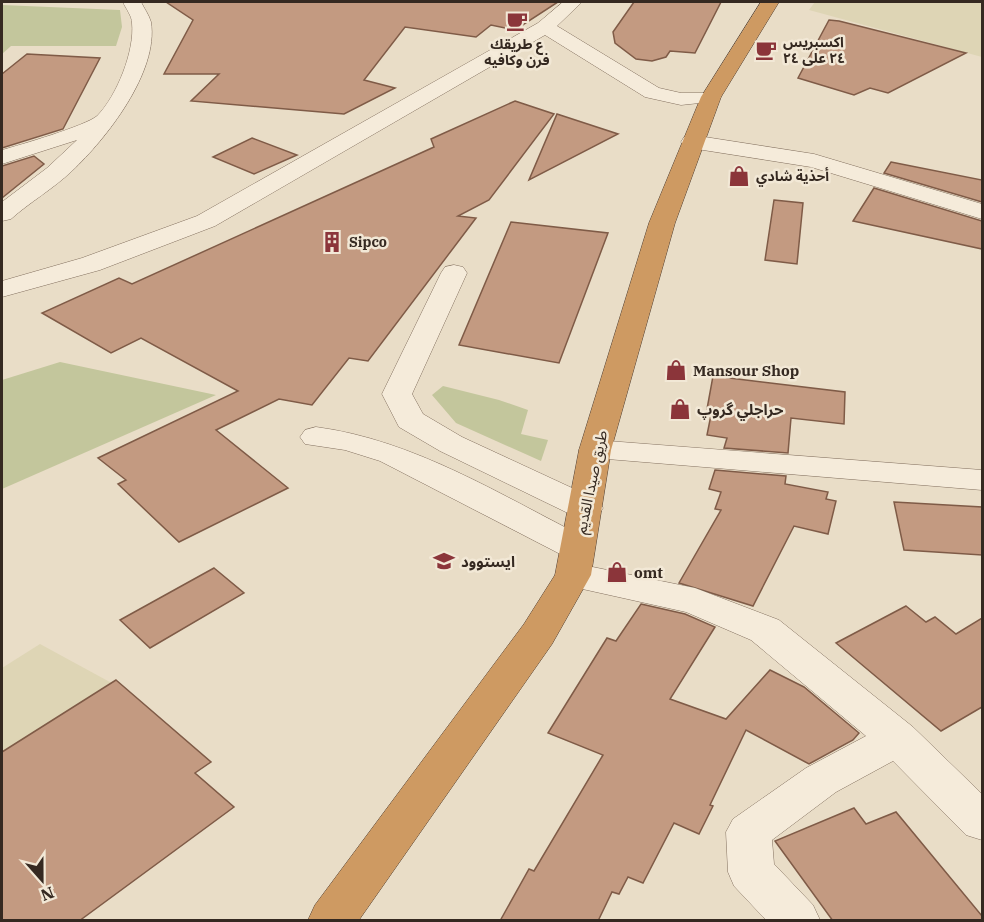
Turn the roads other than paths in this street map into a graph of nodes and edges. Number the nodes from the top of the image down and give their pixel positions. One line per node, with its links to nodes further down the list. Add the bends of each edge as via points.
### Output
1 (132, 2): 6 (street, via 144,25 140,52)
2 (573, 2): 4 (street)
3 (770, 2): 5 (highway, طريق صيدا القديم)
4 (545, 27): 5 (street, via 652,93 681,99); 12 (street, via 206,220 91,264)
5 (711, 98): 7 (highway, طريق صيدا القديم)
6 (106, 120): 8 (street); 10 (street, via 63,167)
7 (692, 142): 9 (street, via 814,161); 14 (highway, طريق صيدا القديم, via 662,223)
8 (2, 157)
9 (982, 212)
10 (2, 214)
11 (454, 273): 16 (street, via 397,394 410,420 451,444)
12 (8, 285)
13 (316, 437): 17 (street, via 348,441 392,454)
14 (595, 450): 15 (street); 16 (highway, طريق صيدا القديم)
15 (982, 480)
16 (586, 508): 17 (highway, طريق صيدا القديم)
17 (575, 562): 18 (street, via 695,601 765,630); 20 (highway, طريق صيدا القديم, via 538,634)
18 (898, 739): 19 (street); 21 (street, via 821,780 749,832 751,872)
19 (982, 822)
20 (332, 921)
21 (796, 921)

